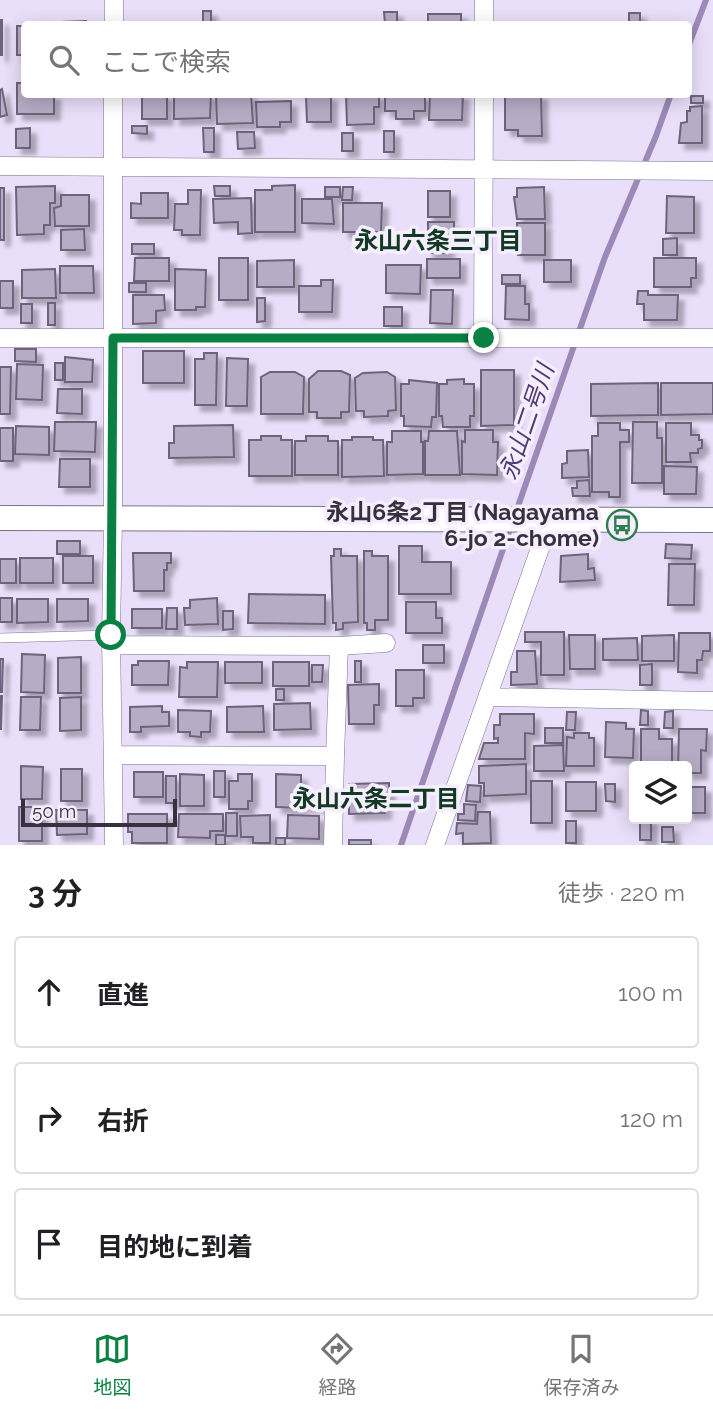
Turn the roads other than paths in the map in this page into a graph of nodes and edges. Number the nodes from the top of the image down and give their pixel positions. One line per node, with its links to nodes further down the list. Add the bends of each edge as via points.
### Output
1 (114, 0): 3 (street)
2 (484, 0): 4 (street)
3 (114, 21)
4 (484, 21)
5 (113, 98): 7 (street)
6 (484, 98): 9 (street)
7 (113, 165): 8 (street); 9 (street); 12 (street)
8 (0, 166)
9 (484, 168): 10 (street); 13 (street)
10 (713, 172)
11 (0, 338): 12 (street)
12 (113, 338): 13 (street); 15 (street)
13 (484, 338): 14 (street)
14 (713, 338)
15 (113, 518): 16 (street); 17 (street); 20 (street)
16 (0, 519)
17 (543, 520): 18 (street); 23 (street)
18 (713, 520)
19 (0, 638): 20 (lane)
20 (111, 640): 22 (street); 25 (street)
21 (386, 643): 22 (street)
22 (339, 646): 26 (street)
23 (487, 697): 24 (street); 29 (street)
24 (713, 701)
25 (113, 755): 26 (street); 27 (street)
26 (335, 756): 28 (street)
27 (114, 845)
28 (333, 845)
29 (436, 845)

